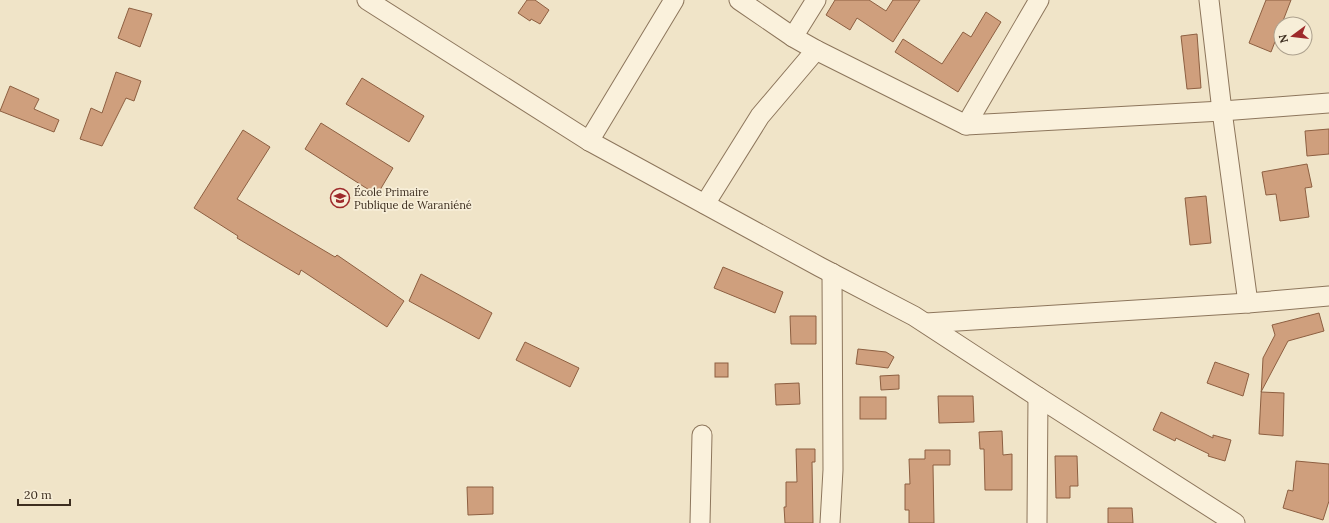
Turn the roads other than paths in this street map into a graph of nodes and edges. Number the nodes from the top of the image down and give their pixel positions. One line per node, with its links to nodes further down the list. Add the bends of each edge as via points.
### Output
1 (367, 0): 12 (street)
2 (674, 0): 12 (street)
3 (739, 0): 7 (street)
4 (816, 0): 7 (street)
5 (1039, 0): 11 (street)
6 (1210, 0): 10 (street)
7 (793, 37): 8 (street)
8 (816, 50): 11 (street); 13 (street, via 760,116)
9 (1329, 103): 10 (street)
10 (1222, 110): 11 (street); 16 (street)
11 (966, 125)
12 (589, 140): 13 (street)
13 (705, 204): 14 (street)
14 (832, 273): 17 (street); 21 (street, via 833,470)
15 (1329, 296): 16 (street)
16 (1248, 303): 17 (street)
17 (926, 323): 18 (street)
18 (1038, 397): 22 (street); 23 (street)
19 (702, 434): 20 (street)
20 (700, 523)
21 (830, 523)
22 (1037, 523)
23 (1233, 523)

